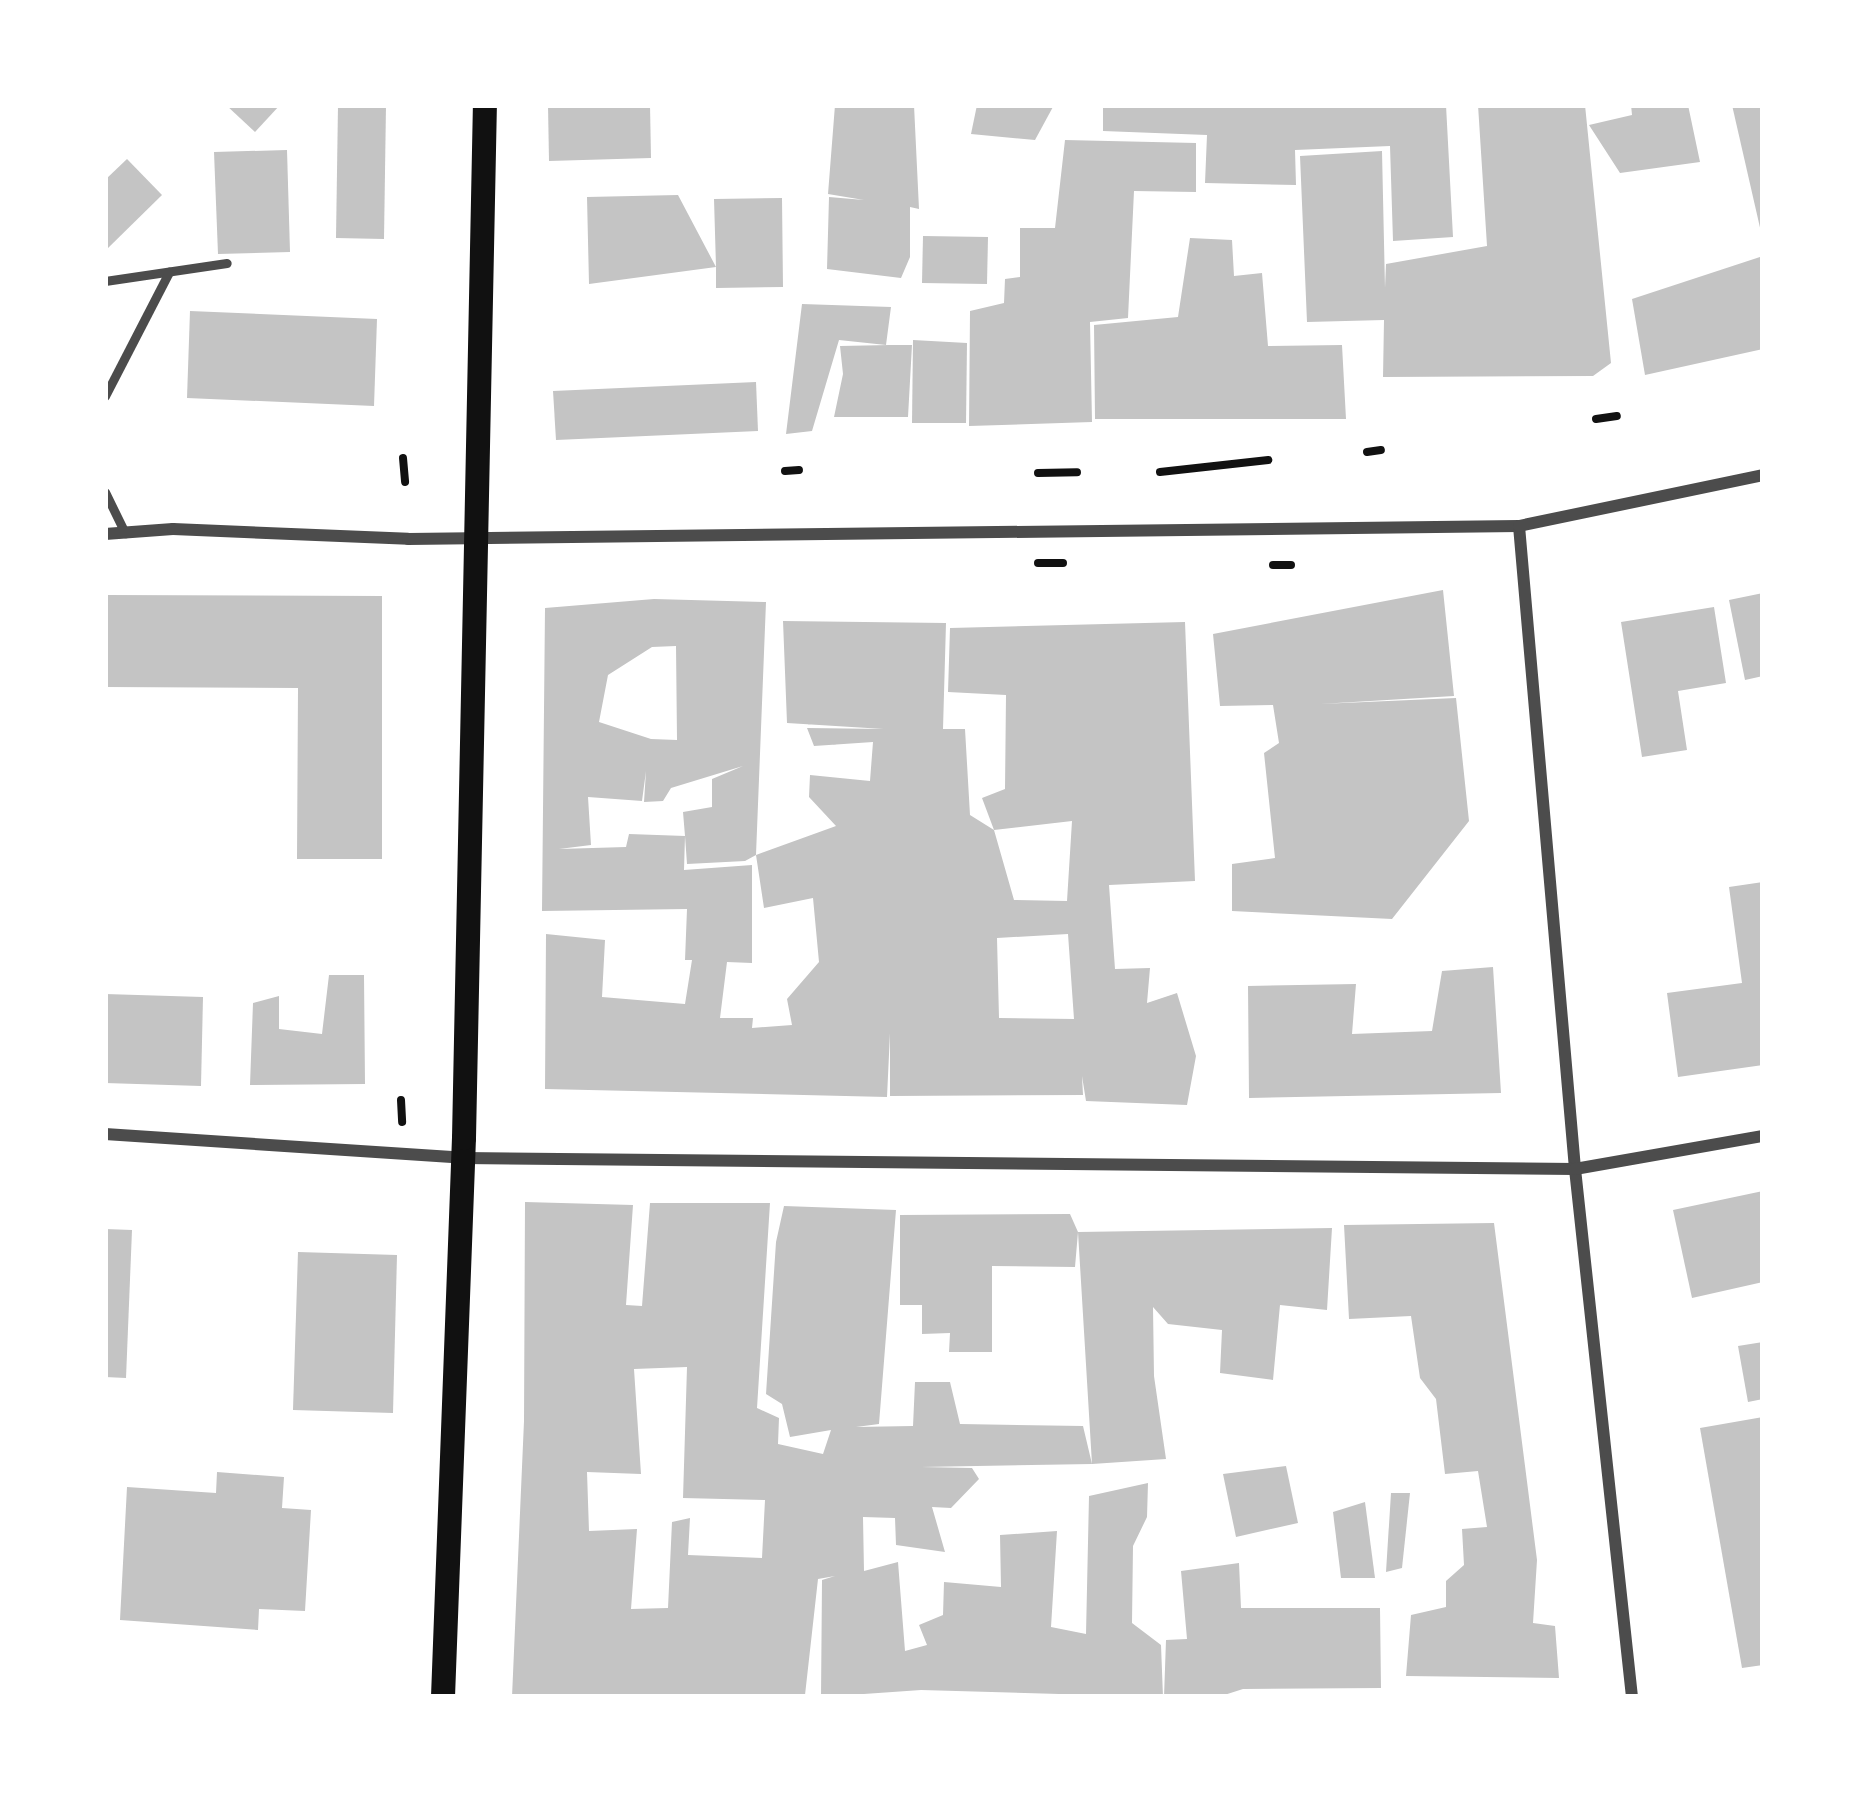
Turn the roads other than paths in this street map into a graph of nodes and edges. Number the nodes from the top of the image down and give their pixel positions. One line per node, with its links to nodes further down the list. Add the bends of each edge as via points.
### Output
1 (484, 105): 11 (main road)
2 (227, 263): 3 (lane)
3 (169, 272): 4 (lane); 5 (lane)
4 (105, 281)
5 (105, 396)
6 (1763, 476): 8 (street)
7 (105, 492): 9 (lane)
8 (1519, 526): 11 (street); 15 (street)
9 (125, 532): 10 (street); 11 (street)
10 (105, 534)
11 (472, 537): 14 (main road)
12 (105, 1134): 14 (street)
13 (1763, 1136): 15 (street)
14 (463, 1158): 15 (street); 16 (main road)
15 (1575, 1169): 17 (street)
16 (443, 1697)
17 (1632, 1697)

